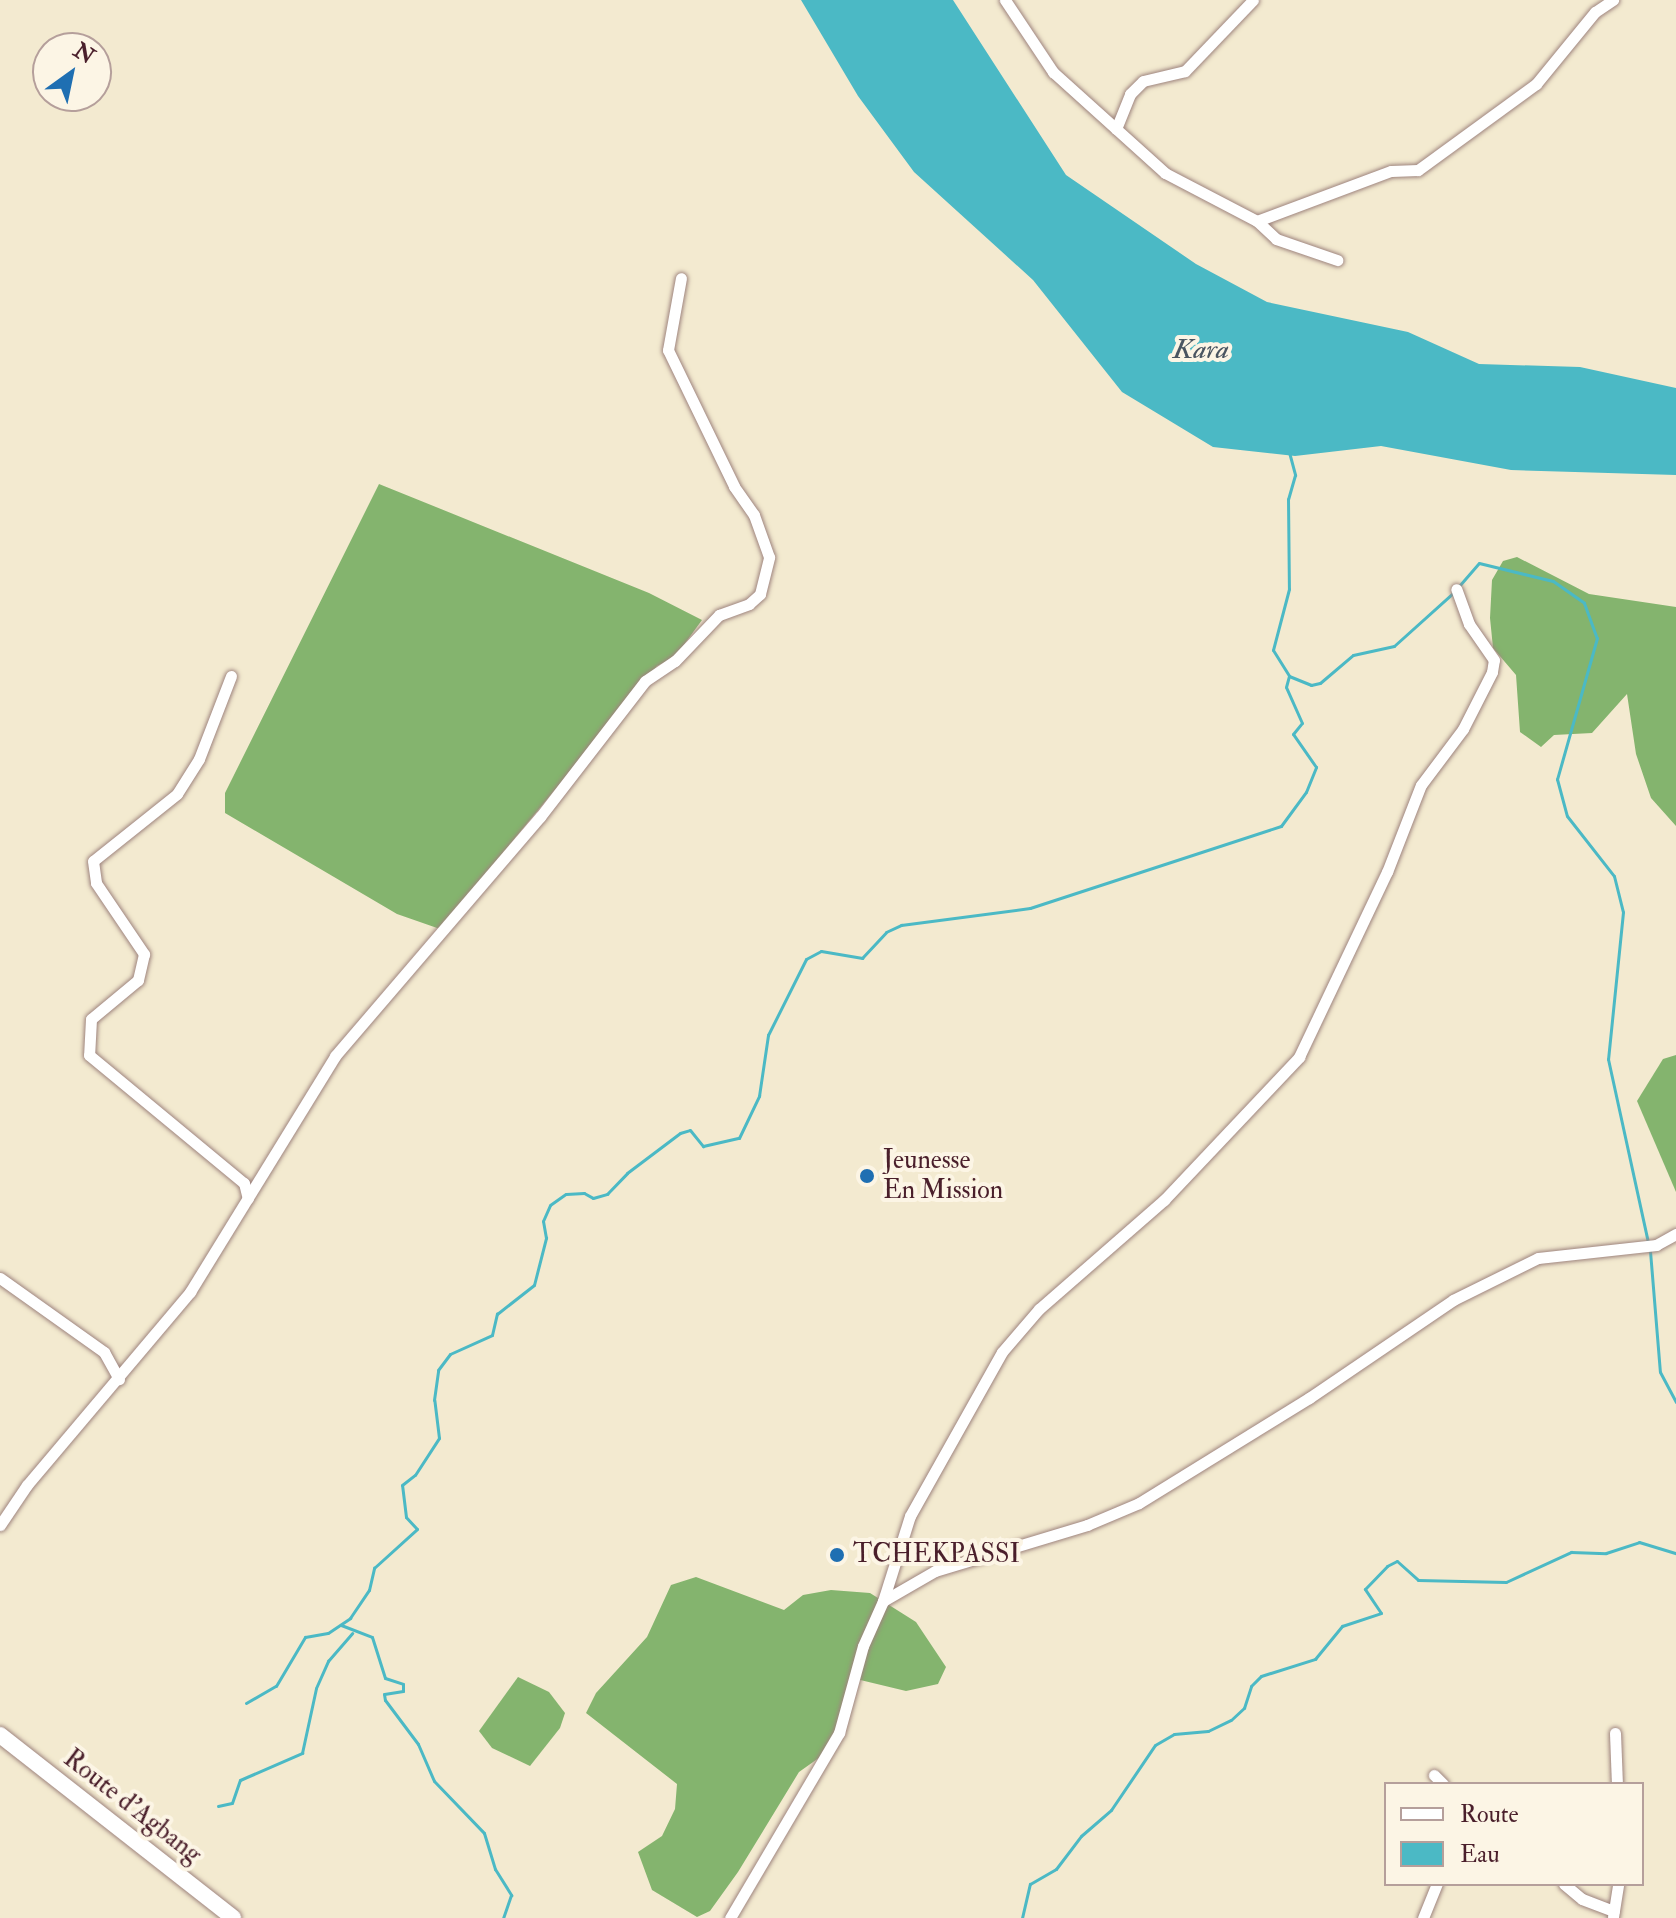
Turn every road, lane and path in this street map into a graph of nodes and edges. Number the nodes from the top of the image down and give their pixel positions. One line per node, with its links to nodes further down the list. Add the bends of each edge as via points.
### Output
1 (1005, 0): 4 (street, via 1053,72)
2 (1253, 0): 4 (street, via 1185,71 1143,81 1130,94)
3 (1613, 0): 5 (street, via 1595,12 1536,84 1418,170 1391,171)
4 (1116, 129): 5 (street, via 1165,173)
5 (1257, 221): 6 (street, via 1276,239)
6 (1337, 260)
7 (681, 278): 10 (street, via 668,350 734,486 754,515 769,557 760,594 719,615 675,661 645,681 540,817 335,1056)
8 (1456, 589): 15 (street, via 1469,624 1494,660 1492,672 1463,729 1421,785 1387,872 1299,1057 1164,1200 1039,1309 1002,1352 910,1516)
9 (231, 676): 10 (street, via 199,759 177,794 93,861 96,883 144,954 138,980 91,1019 89,1055 244,1183)
10 (248, 1199): 13 (street, via 190,1292)
11 (1676, 1234): 15 (street, via 1656,1245 1538,1258 1453,1300 1309,1398 1139,1503 1087,1525 935,1571)
12 (0, 1278): 13 (street, via 104,1352)
13 (119, 1379): 14 (street, via 27,1485)
14 (0, 1525)
15 (883, 1601): 26 (street, via 863,1646 839,1733)
16 (1615, 1733): 20 (street)
17 (0, 1735): 25 (main road, Route d'Agbang)
18 (1434, 1775): 19 (street)
19 (1441, 1782)
20 (1617, 1782)
21 (1436, 1886): 27 (street)
22 (1566, 1886): 24 (street)
23 (1618, 1886): 24 (street)
24 (1614, 1914)
25 (233, 1918)
26 (730, 1918)
27 (1423, 1918)

